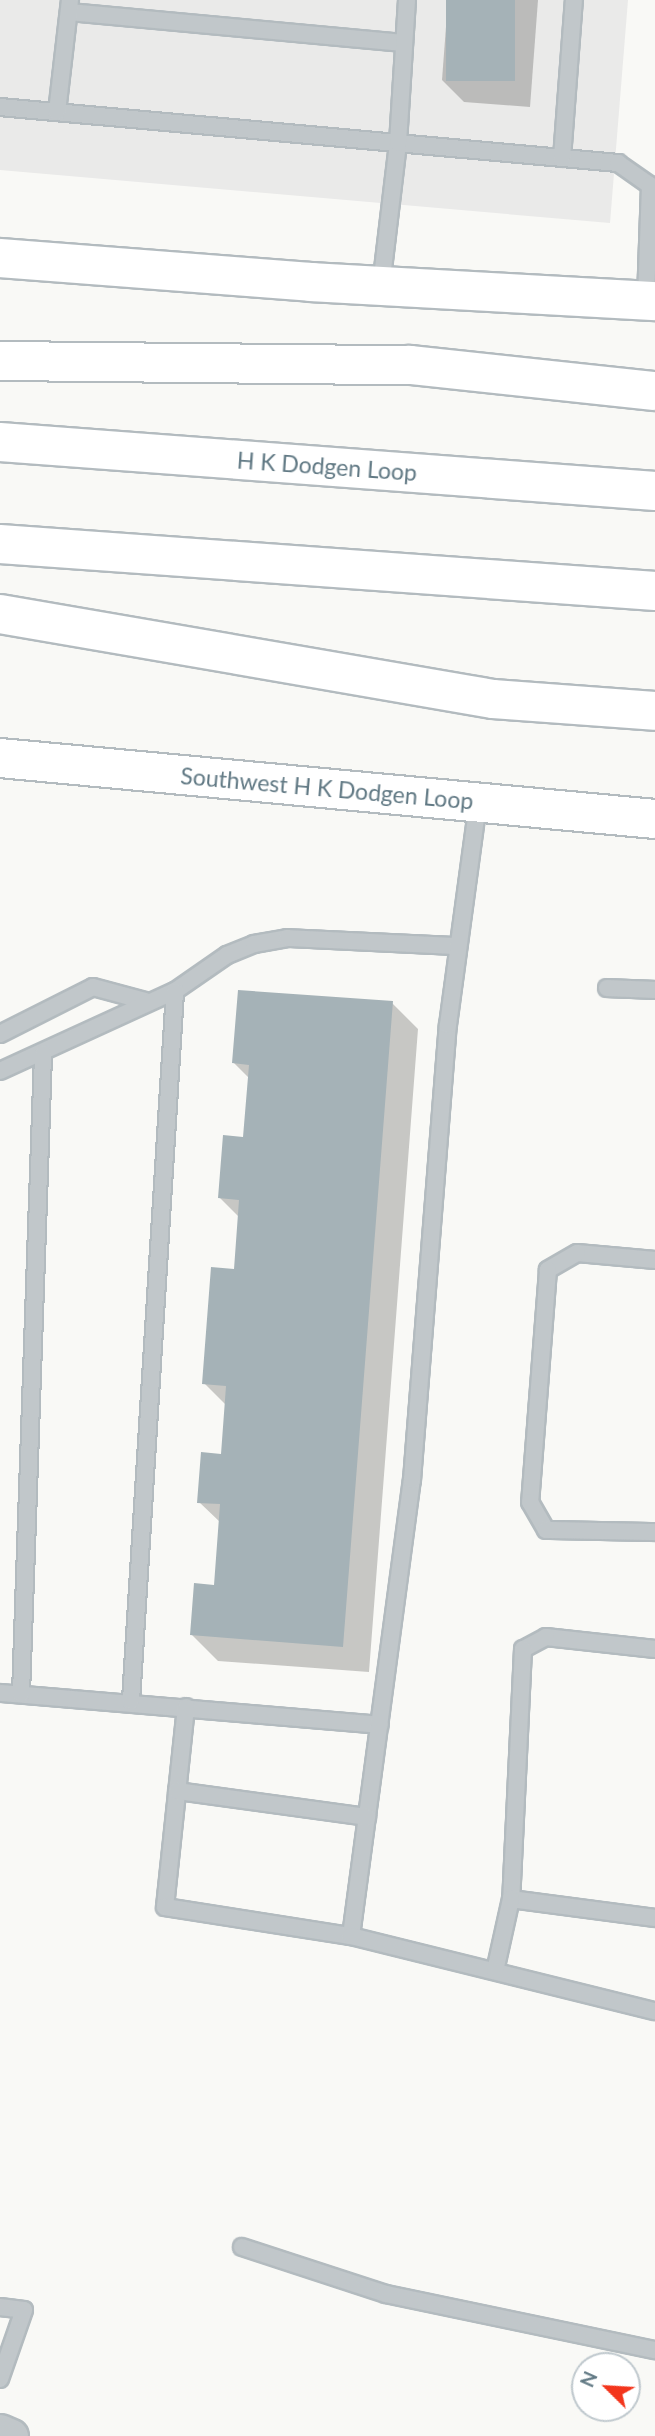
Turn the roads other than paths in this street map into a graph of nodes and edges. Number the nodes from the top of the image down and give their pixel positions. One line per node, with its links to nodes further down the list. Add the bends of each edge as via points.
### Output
1 (407, 0): 4 (lane)
2 (574, 0): 8 (lane)
3 (70, 6): 4 (lane); 6 (lane)
4 (404, 43): 7 (lane)
5 (0, 107): 6 (lane)
6 (57, 112): 7 (lane)
7 (398, 143): 8 (lane); 10 (lane)
8 (562, 158): 11 (lane, via 618,163 650,185)
9 (0, 258): 10 (main road)
10 (381, 286): 11 (main road)
11 (651, 300)
12 (0, 361): 13 (main road, via 410,365)
13 (655, 391)
14 (0, 442): 15 (main road, H K Dodgen Loop)
15 (655, 491)
16 (0, 544): 17 (main road)
17 (655, 591)
18 (0, 614): 19 (main road, via 493,699)
19 (655, 711)
20 (0, 758): 21 (main road, Southwest H K Dodgen Loop)
21 (478, 803): 22 (main road, Southwest H K Dodgen Loop); 23 (lane)
22 (655, 819)
23 (457, 946): 26 (lane, via 286,937 227,955); 38 (lane, via 412,1480)
24 (607, 988): 25 (lane)
25 (655, 990)
26 (175, 991): 27 (lane); 36 (lane)
27 (145, 1001): 28 (lane, via 93,987); 29 (lane)
28 (0, 1034)
29 (43, 1053): 30 (lane); 35 (lane)
30 (0, 1071)
31 (655, 1260): 32 (lane, via 578,1253 548,1270 530,1502 546,1530)
32 (655, 1532)
33 (655, 1649): 41 (lane, via 546,1637 523,1649)
34 (0, 1693): 35 (lane)
35 (21, 1694): 36 (lane)
36 (131, 1701): 37 (lane)
37 (186, 1707): 38 (lane); 39 (lane)
38 (380, 1726): 40 (lane)
39 (177, 1791): 40 (lane); 43 (lane, via 165,1907)
40 (367, 1817): 43 (lane)
41 (511, 1899): 42 (lane); 44 (lane)
42 (655, 1918)
43 (351, 1936): 44 (lane)
44 (495, 1971): 45 (lane)
45 (655, 2011)
46 (242, 2247): 48 (lane, via 386,2294)
47 (0, 2307): 49 (lane, via 24,2310)
48 (655, 2350)
49 (0, 2379)
50 (0, 2431): 51 (street)
51 (11, 2436)

